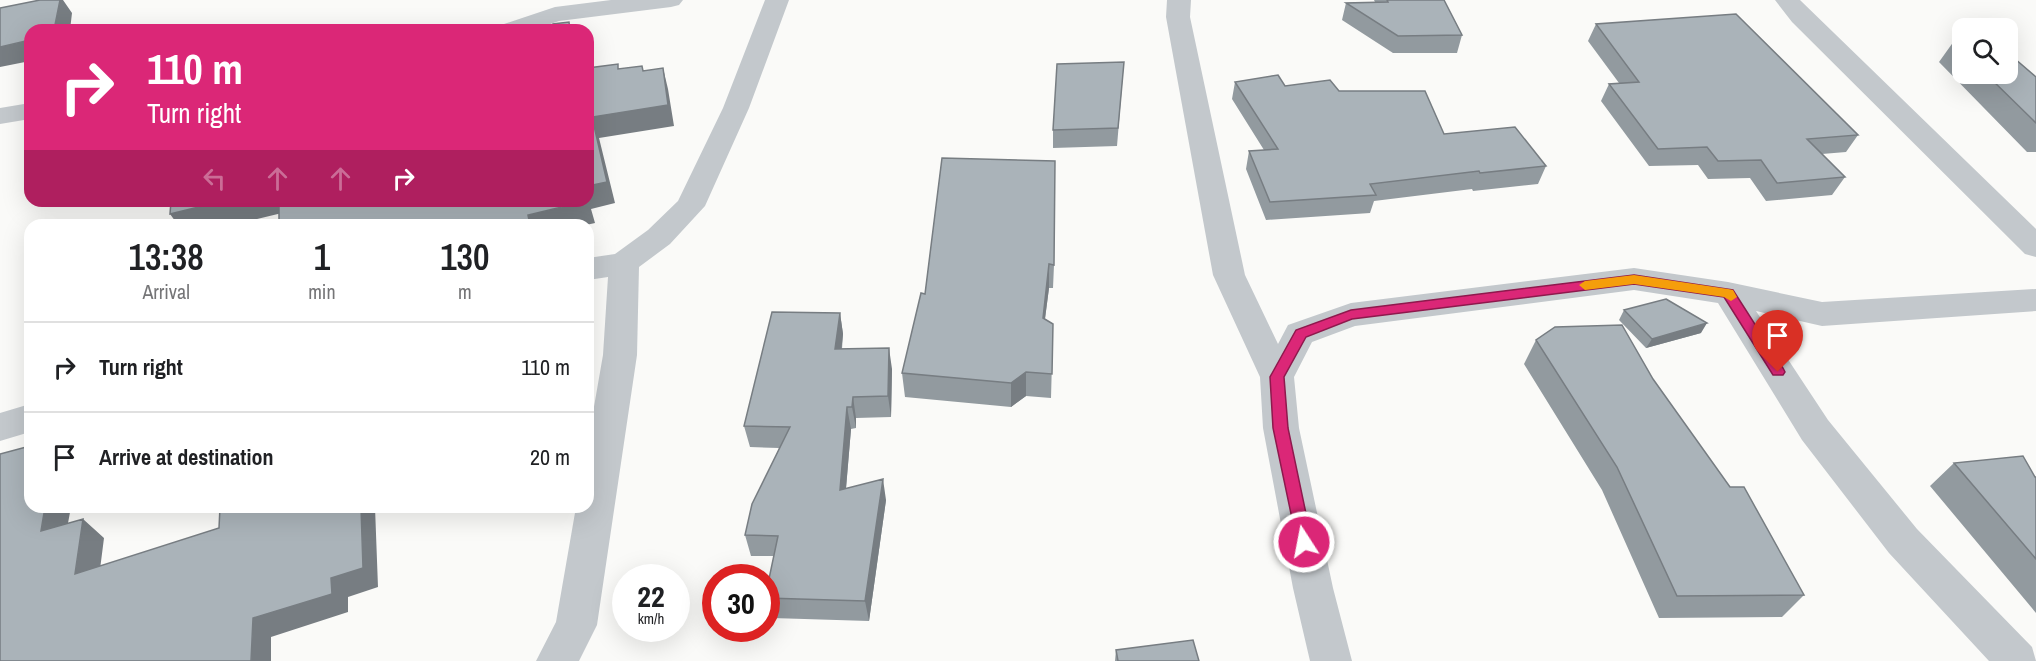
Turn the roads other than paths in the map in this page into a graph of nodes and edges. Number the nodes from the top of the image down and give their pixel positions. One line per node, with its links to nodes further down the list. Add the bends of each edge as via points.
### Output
1 (671, 0): 5 (street)
2 (777, 0): 10 (street, via 736,108 690,206 659,237)
3 (1179, 0): 14 (street, via 1178,16 1229,276)
4 (1787, 0): 9 (street)
5 (555, 7): 6 (street)
6 (522, 24)
7 (24, 112): 8 (street)
8 (0, 116)
9 (2036, 247)
10 (624, 263): 11 (street); 17 (street, via 620,355 576,625)
11 (594, 268)
12 (1728, 293): 13 (street, via 1822,314); 14 (street, via 1634,279 1351,315 1300,334); 19 (street, via 1815,430 1903,541)
13 (2036, 300)
14 (1277, 377): 18 (street, via 1281,428)
15 (24, 420): 16 (street)
16 (0, 427)
17 (557, 661)
18 (1331, 661)
19 (2017, 661)

